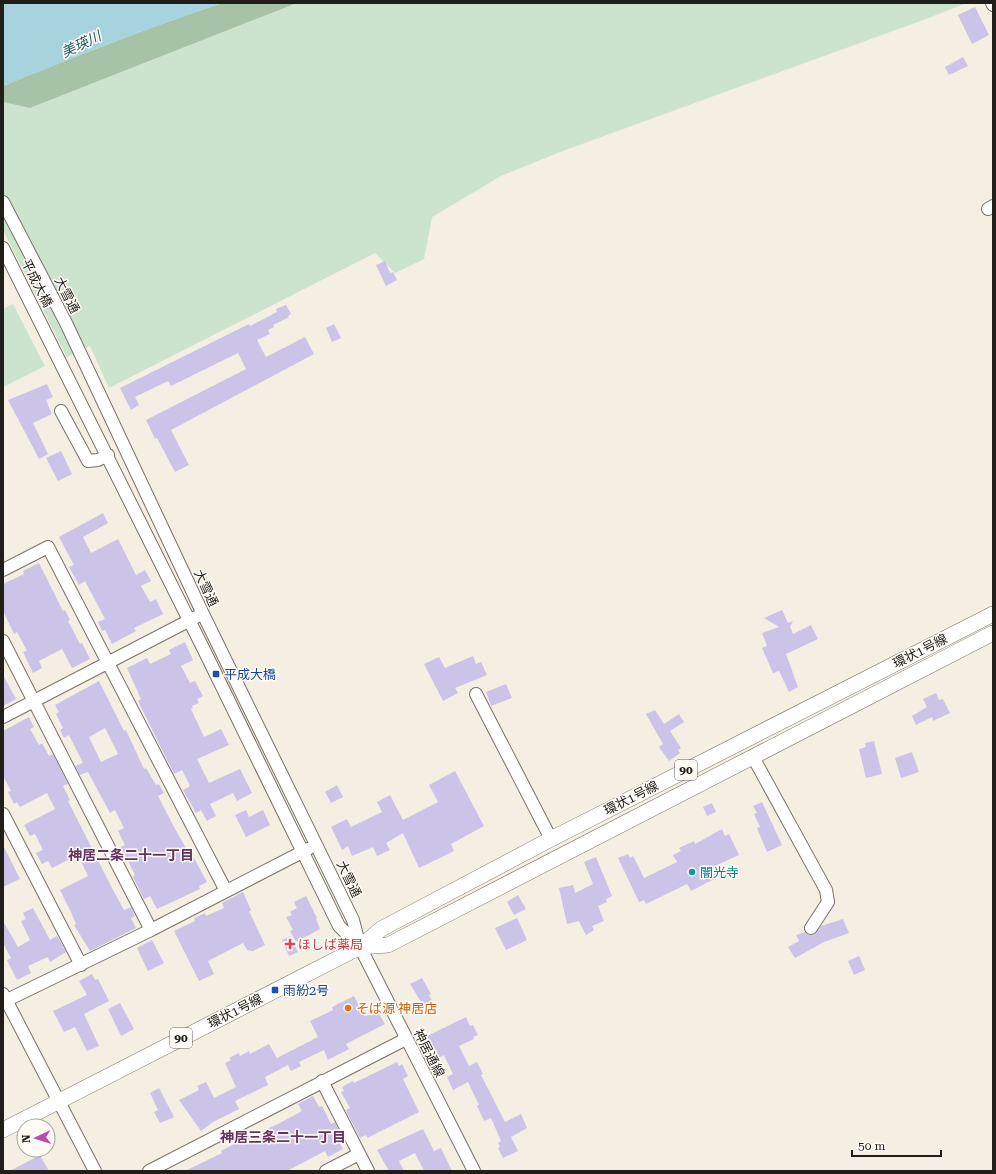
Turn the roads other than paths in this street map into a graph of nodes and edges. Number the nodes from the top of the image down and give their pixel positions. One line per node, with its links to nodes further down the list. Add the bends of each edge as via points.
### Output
1 (3, 202): 6 (street, 大雪通, via 66,323)
2 (3, 248): 4 (street, 平成大橋)
3 (61, 411): 4 (street, via 88,461)
4 (108, 456): 8 (street)
5 (3, 570): 11 (street, via 48,547)
6 (203, 614): 8 (street); 18 (street, 大雪通)
7 (993, 614): 17 (main road, 環状1号線 / 90)
8 (189, 620): 11 (street); 19 (street)
9 (993, 633): 15 (main road, 環状1号線 / 90)
10 (3, 641): 13 (street)
11 (108, 662): 13 (street); 20 (street)
12 (476, 694): 17 (street)
13 (34, 702): 14 (street); 22 (street)
14 (3, 717)
15 (753, 757): 21 (street, via 826,890 828,902); 23 (main road, 環状1号線 / 90, via 388,945)
16 (3, 814): 24 (street)
17 (551, 839): 23 (main road, 環状1号線 / 90, via 381,929)
18 (317, 845): 19 (street); 23 (street, 大雪通, via 353,920)
19 (302, 852): 20 (street); 23 (street, via 339,926)
20 (226, 891): 22 (street)
21 (811, 928)
22 (151, 930): 24 (street)
23 (360, 947): 26 (street, 神居通線); 28 (main road, 環状1号線 / 90)
24 (81, 965): 25 (street)
25 (4, 999): 28 (street)
26 (406, 1039): 27 (street); 35 (street, 神居通線)
27 (322, 1081): 30 (street); 32 (street)
28 (59, 1101): 29 (main road, 環状1号線 / 90); 31 (street)
29 (3, 1130)
30 (359, 1154): 33 (street); 34 (street)
31 (95, 1171)
32 (149, 1171)
33 (326, 1171)
34 (368, 1171)
35 (474, 1171)

